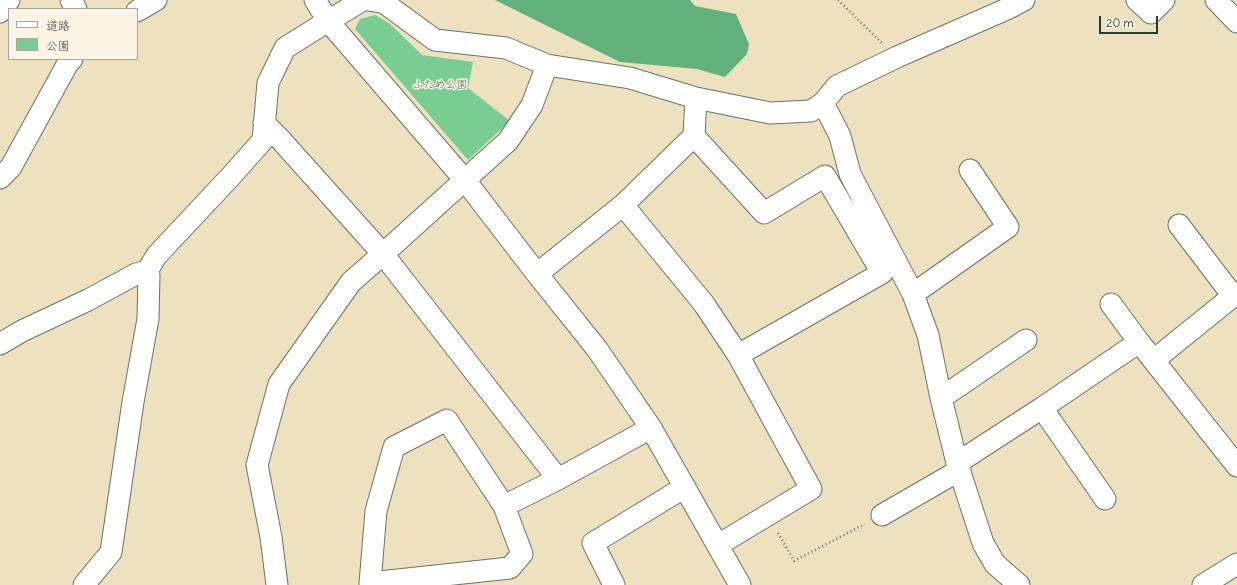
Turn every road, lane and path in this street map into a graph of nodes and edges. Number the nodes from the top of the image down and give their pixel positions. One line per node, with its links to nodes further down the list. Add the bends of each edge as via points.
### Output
1 (9, 0): 12 (street)
2 (156, 0): 11 (street)
3 (315, 0): 13 (street)
4 (363, 0): 13 (street)
5 (369, 0): 17 (street, via 383,2 435,40 506,48)
6 (838, 0): 15 (path)
7 (1024, 0): 15 (street)
8 (1137, 0): 9 (street, via 1150,13)
9 (1164, 0)
10 (1216, 0): 14 (street)
11 (138, 10)
12 (0, 12)
13 (328, 21): 20 (street, via 285,48 268,83); 24 (street)
14 (1237, 22)
15 (897, 57): 19 (street, via 837,86)
16 (71, 60): 23 (street, via 11,167)
17 (548, 65): 18 (street, via 630,78); 24 (street, via 532,105 508,141)
18 (696, 98): 19 (street, via 770,113 811,111); 21 (street)
19 (823, 103): 30 (street, via 840,136 850,174)
20 (264, 123): 27 (street); 28 (street, via 263,140 157,255)
21 (694, 136): 25 (street); 36 (street, via 764,213 825,176 882,273)
22 (970, 170): 30 (street, via 1008,227)
23 (0, 178)
24 (464, 179): 27 (street); 29 (street)
25 (623, 204): 29 (street); 36 (street, via 704,304)
26 (1179, 225): 31 (street)
27 (383, 254): 43 (street); 53 (street, via 351,282 279,384 257,464)
28 (147, 271): 35 (street, via 136,274); 52 (street, via 148,319 111,552)
29 (537, 274): 40 (street, via 597,349)
30 (913, 294): 38 (street, via 928,335)
31 (1235, 294): 37 (street)
32 (1112, 304): 34 (street)
33 (1026, 340): 38 (street)
34 (1139, 342): 37 (street); 39 (street)
35 (0, 344)
36 (738, 355): 47 (street, via 811,489)
37 (1154, 360): 42 (street)
38 (941, 398): 41 (street)
39 (1042, 408): 41 (street); 45 (street)
40 (650, 428): 43 (street); 44 (street)
41 (958, 466): 48 (street); 56 (street, via 983,543 996,564)
42 (1237, 466)
43 (558, 479): 46 (street)
44 (685, 487): 49 (street); 54 (street, via 593,543)
45 (1105, 499)
46 (504, 506): 51 (street, via 522,554 510,568); 51 (street, via 447,420 394,447 376,510)
47 (768, 515): 48 (path, via 794,561); 49 (street)
48 (882, 515)
49 (718, 545): 55 (street)
50 (1237, 564): 57 (street)
51 (370, 584)
52 (84, 585)
53 (277, 585)
54 (614, 585)
55 (740, 585)
56 (1019, 585)
57 (1203, 585)

